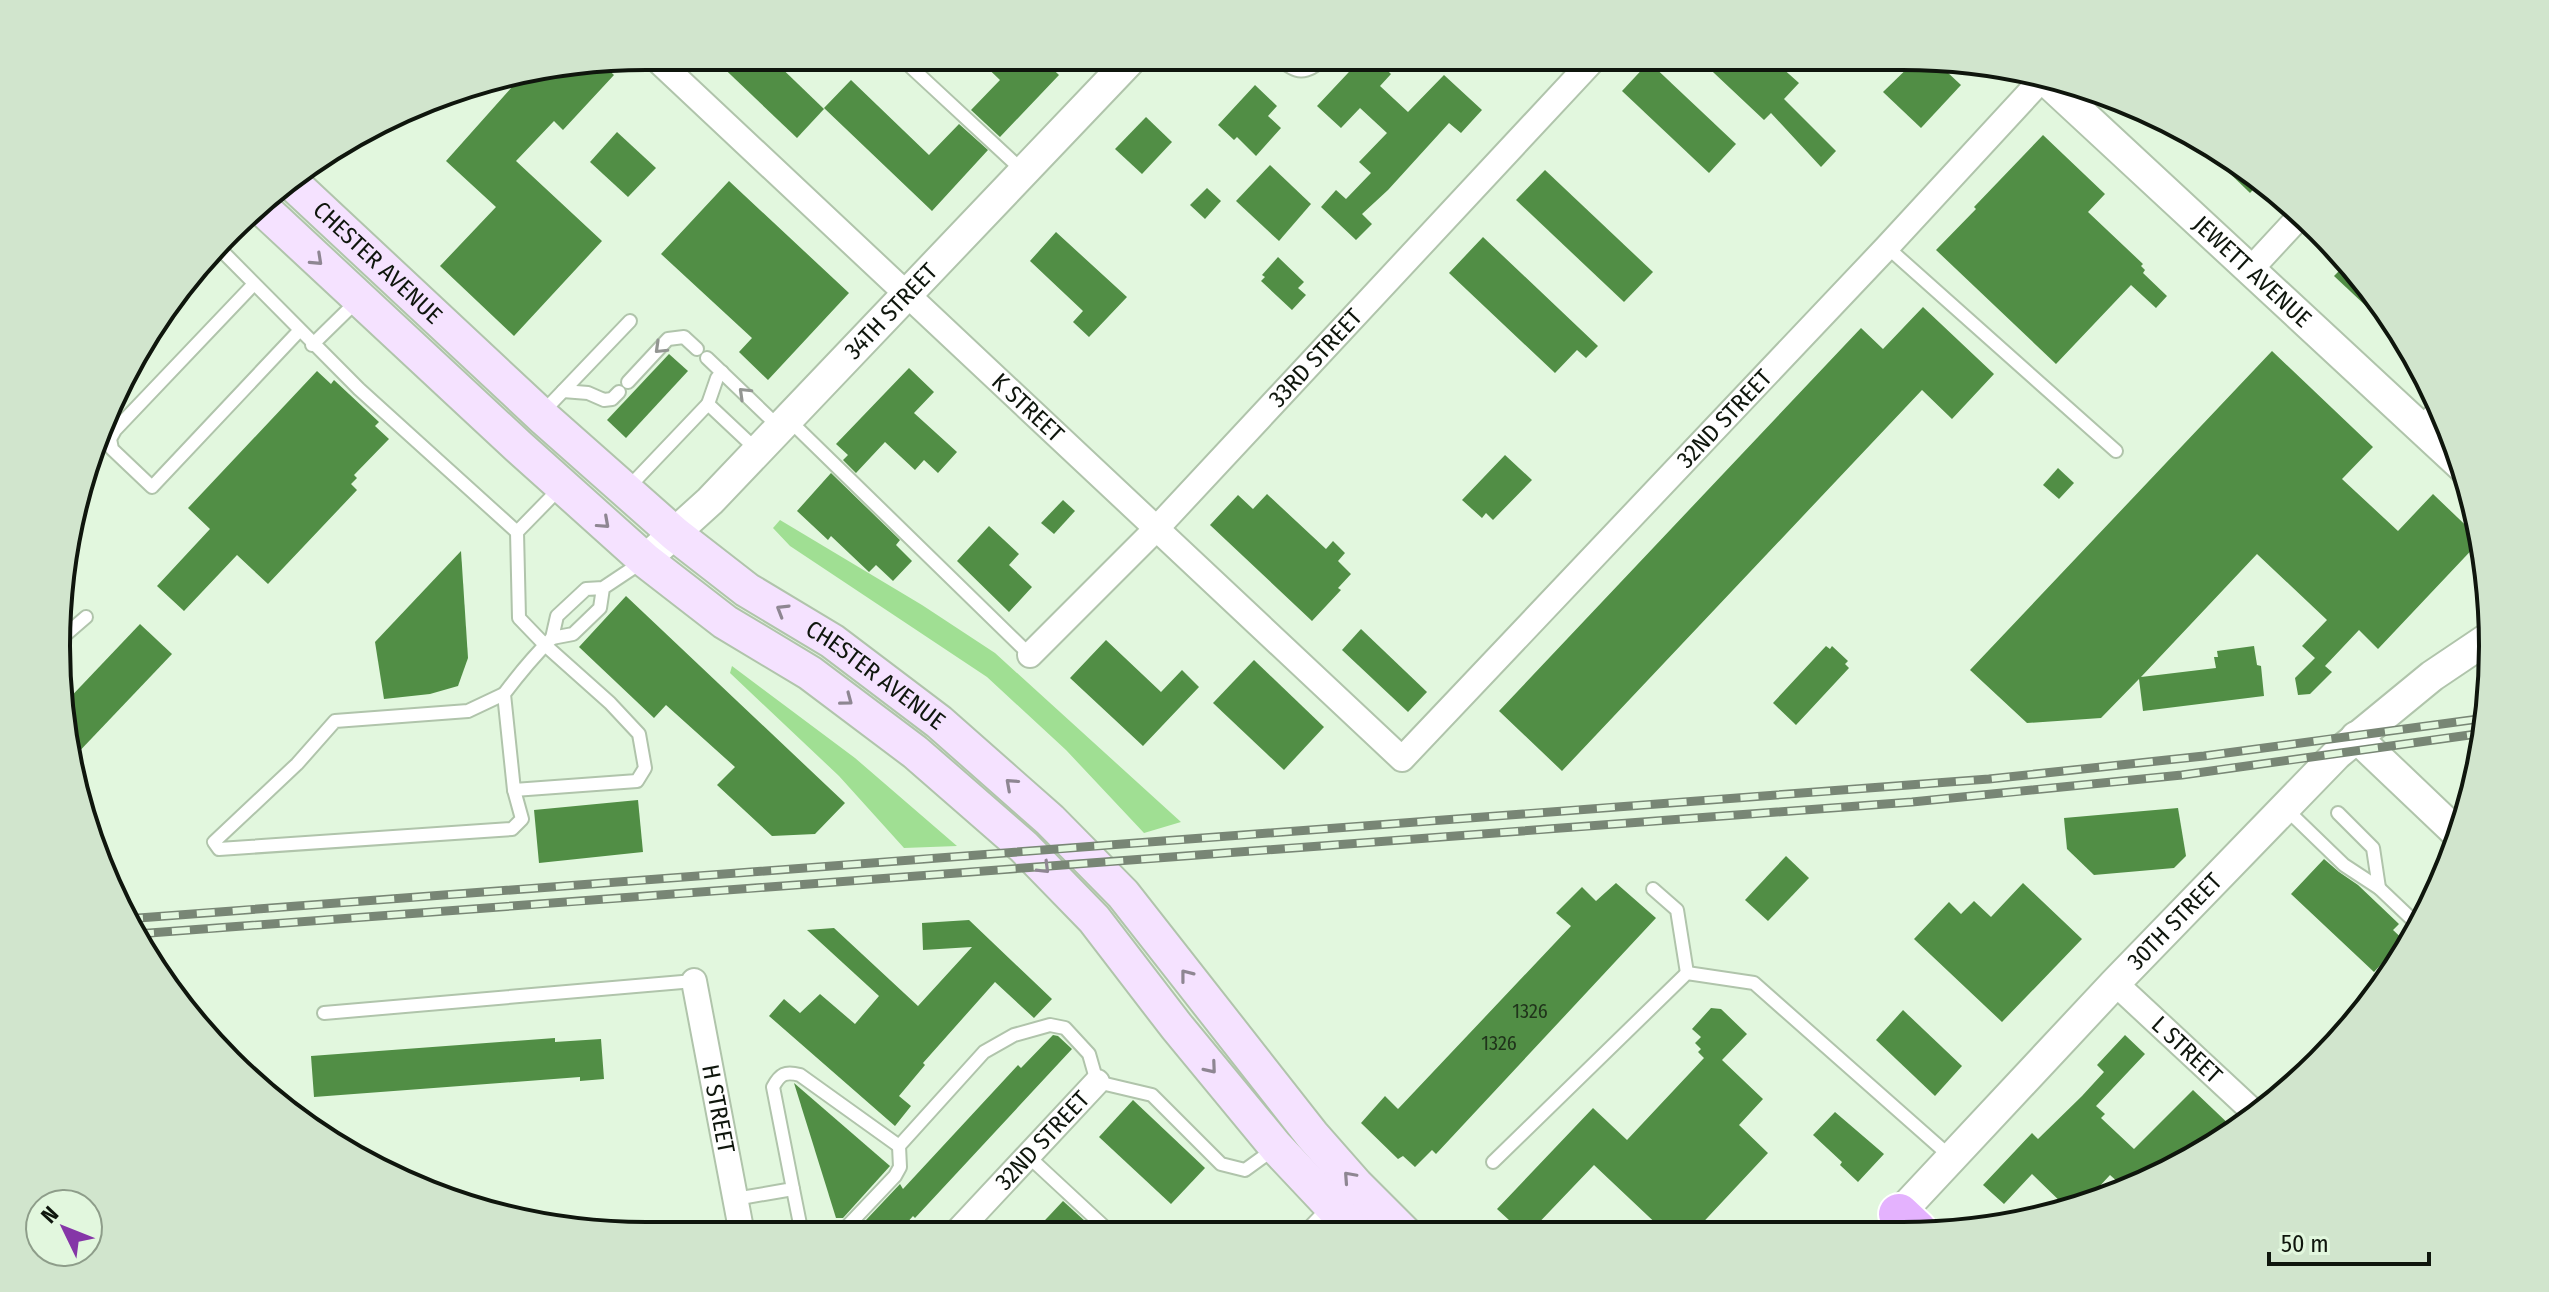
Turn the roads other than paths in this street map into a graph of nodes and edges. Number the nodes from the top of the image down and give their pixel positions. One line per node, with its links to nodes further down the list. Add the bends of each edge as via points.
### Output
1 (668, 70): 15 (street, K STREET)
2 (914, 70): 7 (lane)
3 (1121, 70): 7 (street, 34TH STREET)
4 (1584, 70): 31 (street, 33RD STREET)
5 (2033, 85): 11 (street, 32ND STREET)
6 (2082, 99): 13 (street, JEWETT AVENUE)
7 (1024, 172): 15 (street, 34TH STREET)
8 (298, 187): 23 (main road, CHESTER AVENUE)
9 (267, 212): 16 (main road, CHESTER AVENUE, one-way to 16)
10 (2293, 223): 13 (street)
11 (1887, 247): 28 (lane); 43 (street, 32ND STREET)
12 (225, 254): 14 (lane)
13 (2250, 270): 25 (street, JEWETT AVENUE)
14 (254, 284): 18 (lane); 18 (lane, via 115,430 112,449 152,487)
15 (908, 295): 26 (street, 34TH STREET); 31 (street, K STREET)
16 (359, 299): 19 (lane); 29 (main road, CHESTER AVENUE)
17 (630, 321): 23 (lane)
18 (299, 331): 19 (lane)
19 (312, 345): 32 (lane)
20 (697, 349): 23 (lane, one-way to 23, via 684,337 668,339 612,399 588,393)
21 (707, 358): 22 (lane)
22 (722, 372): 24 (lane); 26 (lane, one-way to 22)
23 (552, 403): 30 (main road, CHESTER AVENUE)
24 (708, 404): 27 (lane); 30 (lane)
25 (2428, 414)
26 (784, 424): 27 (street, 34TH STREET); 40 (lane)
27 (758, 451): 33 (street, 34TH STREET)
28 (2116, 451)
29 (562, 486): 32 (lane); 34 (main road, CHESTER AVENUE, one-way to 34)
30 (626, 491): 33 (main road, CHESTER AVENUE)
31 (1157, 528): 40 (street, 33RD STREET); 43 (street, K STREET)
32 (517, 532): 38 (lane, via 519,618)
33 (675, 534): 34 (street, 34TH STREET); 72 (main road, CHESTER AVENUE, one-way to 33, via 1312,1135 1123,894 1050,820 939,722)
34 (645, 560): 35 (lane); 58 (main road, CHESTER AVENUE, one-way to 58, via 725,622 810,673 915,752 1024,847 1094,919)
35 (603, 588): 38 (lane, via 586,589 557,616); 38 (lane, via 600,608 573,634)
36 (86, 617): 37 (lane)
37 (70, 630)
38 (548, 641): 41 (lane); 44 (lane, via 639,734 645,768 637,781)
39 (2479, 644): 42 (street, 30TH STREET)
40 (1030, 655)
41 (504, 694): 44 (lane); 44 (lane, via 468,711 335,721 214,842 219,849 512,829 522,819)
42 (2356, 737): 45 (street, 30TH STREET); 47 (street)
43 (1402, 759)
44 (514, 790)
45 (2285, 808): 48 (lane, via 2344,865); 53 (street, 30TH STREET)
46 (2338, 813): 48 (lane, via 2373,848)
47 (2450, 826)
48 (2379, 888): 50 (lane)
49 (1653, 889): 51 (lane, via 1677,910)
50 (2411, 918)
51 (1687, 973): 60 (lane, via 1754,983); 61 (lane)
52 (694, 981): 54 (lane); 63 (street, H STREET)
53 (2115, 983): 56 (street, L STREET); 60 (street, 30TH STREET)
54 (324, 1013)
55 (1097, 1082): 57 (lane, via 1089,1054 1065,1028 1050,1025 1014,1035 984,1052); 58 (lane, via 1152,1095 1221,1164 1245,1170); 59 (street, 32ND STREET)
56 (2248, 1107)
57 (899, 1146): 62 (lane, via 789,1072 773,1087); 67 (lane, via 895,1176)
58 (1276, 1147): 64 (main road, CHESTER AVENUE)
59 (1028, 1156): 68 (street, 32ND STREET); 69 (lane)
60 (1952, 1158): 73 (street, 30TH STREET)
61 (1493, 1162)
62 (793, 1189): 63 (lane); 66 (lane)
63 (735, 1199): 65 (street, H STREET)
64 (1330, 1206): 70 (lane); 71 (main road, CHESTER AVENUE)
65 (740, 1222)
66 (800, 1222)
67 (851, 1222)
68 (966, 1222)
69 (1099, 1222)
70 (1315, 1222)
71 (1346, 1222)
72 (1393, 1222)
73 (1902, 1222)

